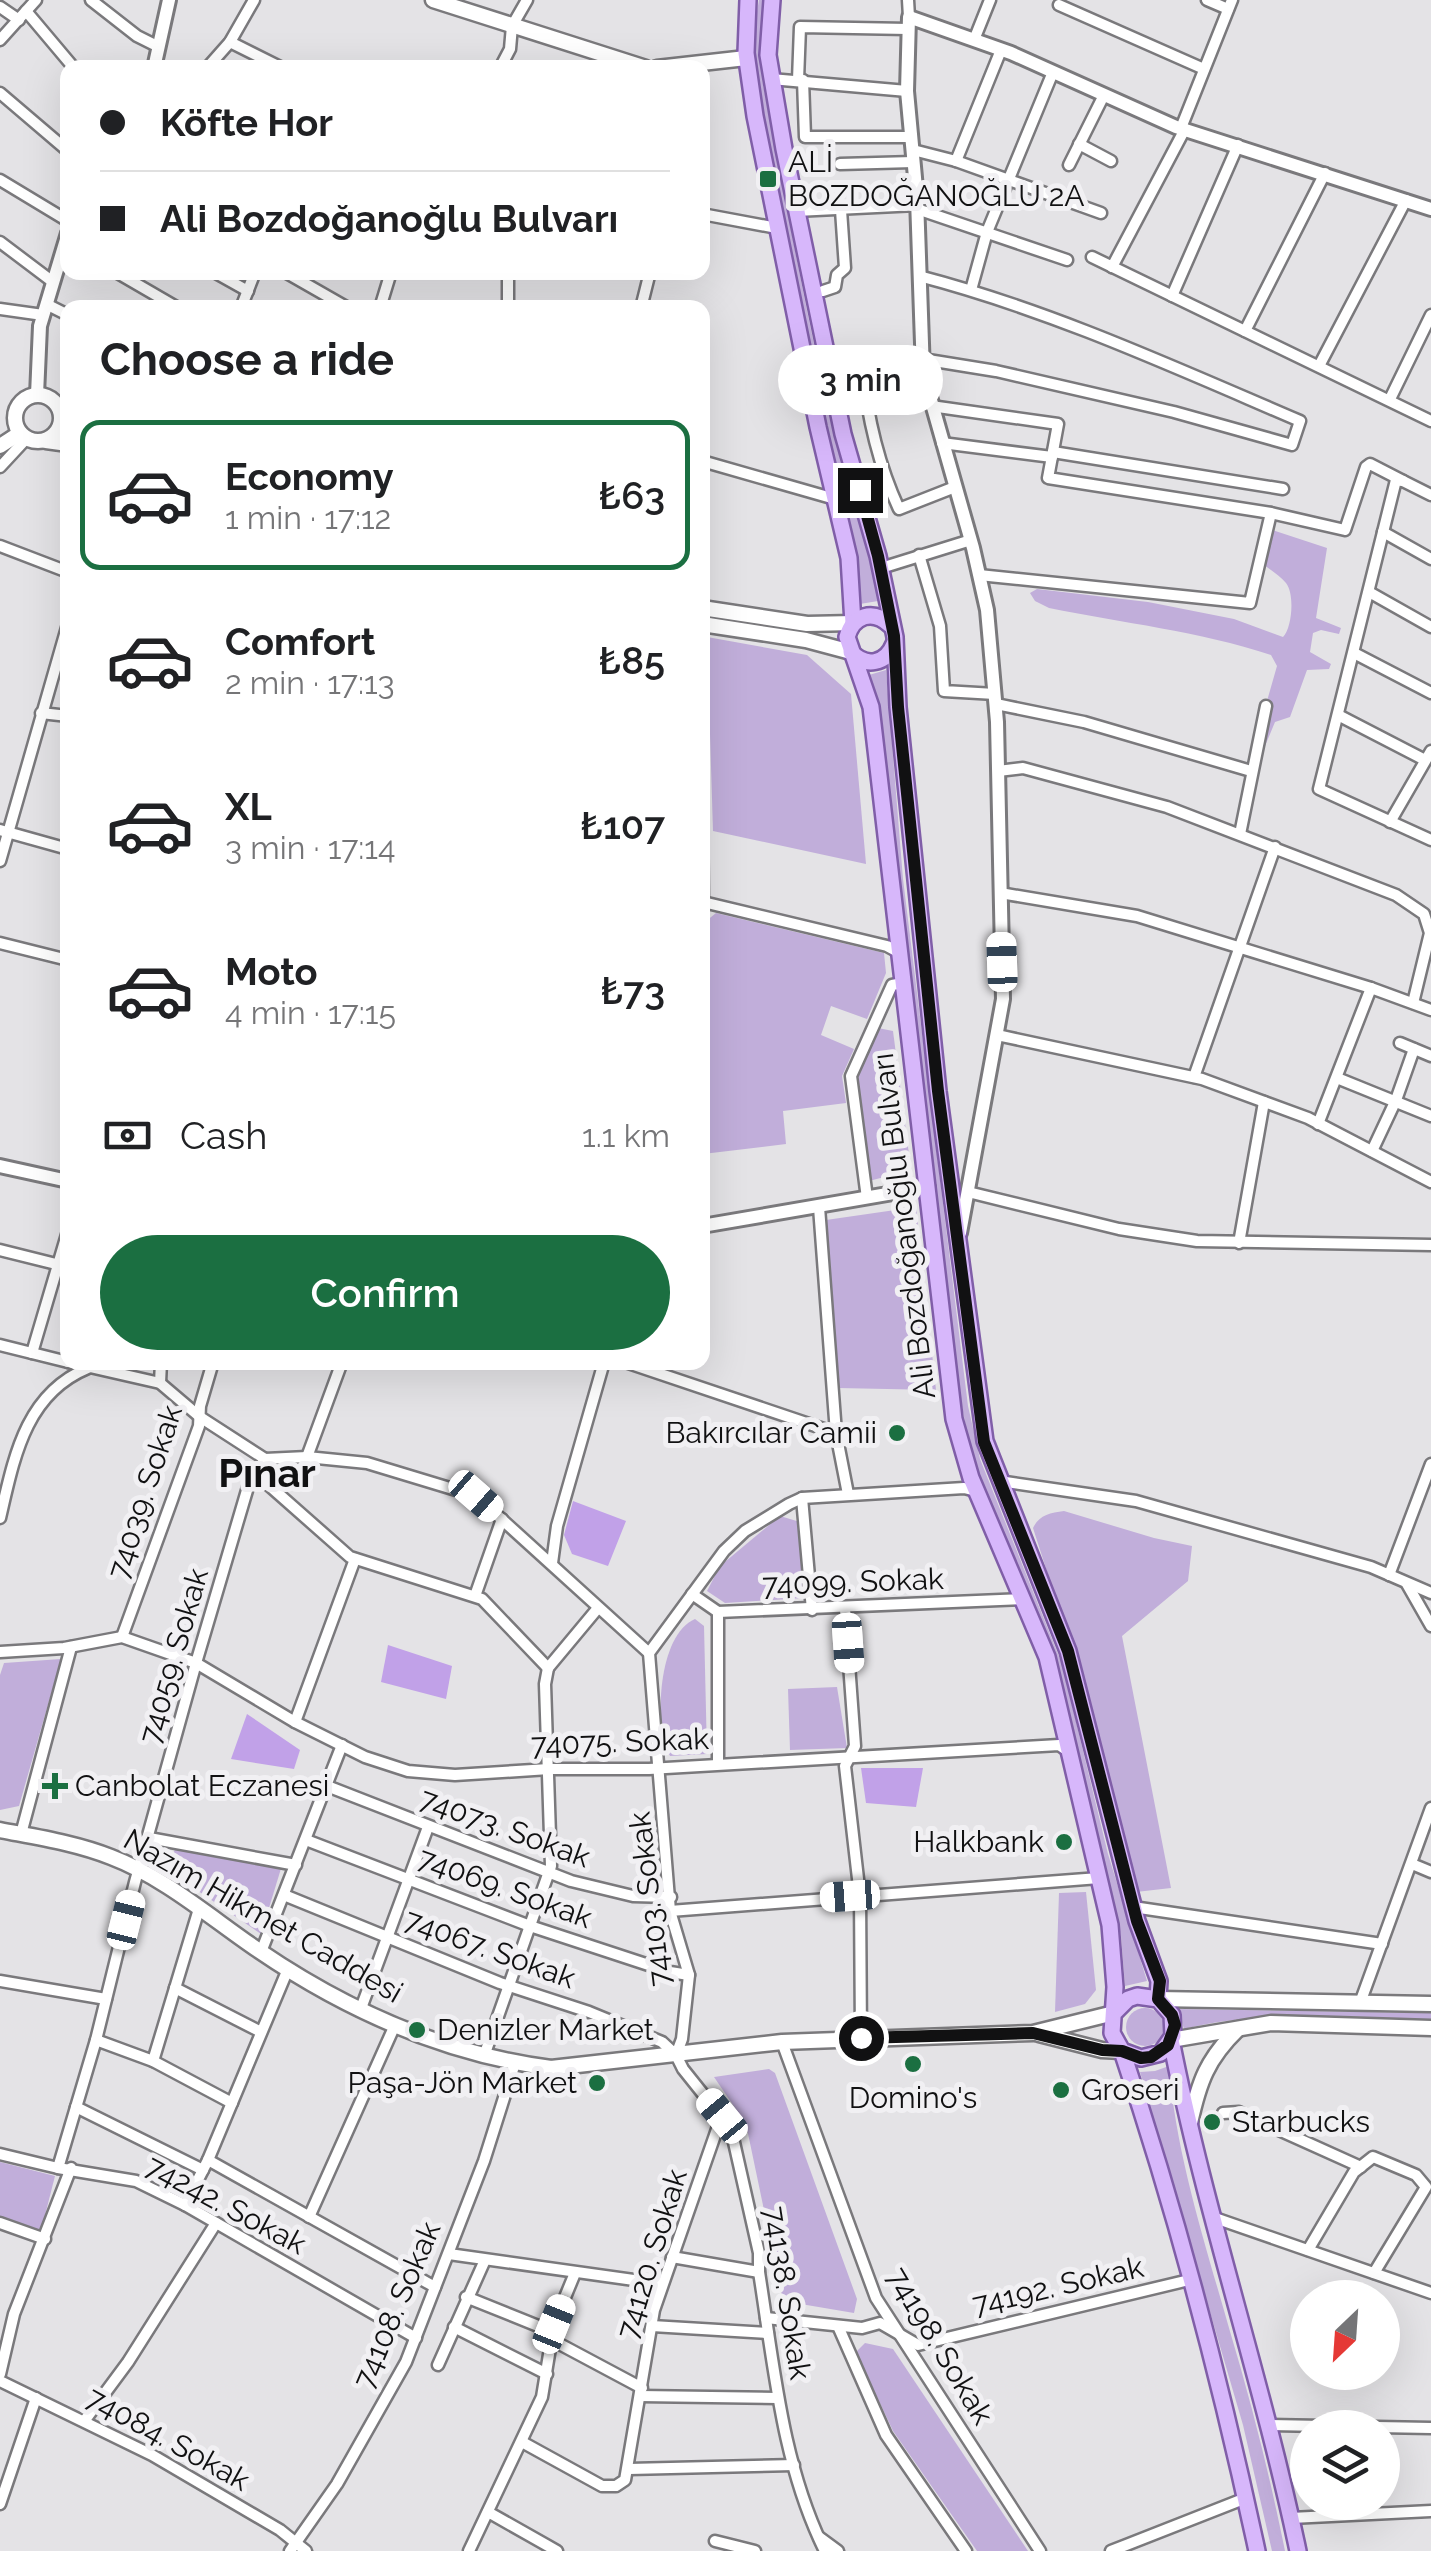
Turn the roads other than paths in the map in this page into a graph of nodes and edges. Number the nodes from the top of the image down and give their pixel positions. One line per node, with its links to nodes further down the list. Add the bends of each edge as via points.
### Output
1 (36, 0): 15 (street)
2 (90, 0): 21 (street)
3 (169, 0): 21 (street)
4 (254, 0): 20 (street)
5 (433, 0): 17 (main road)
6 (527, 0): 17 (street)
7 (748, 0): 23 (main road)
8 (772, 0): 33 (main road)
9 (908, 0): 16 (street)
10 (990, 0): 19 (street)
11 (1206, 0): 12 (street)
12 (1230, 4): 31 (street)
13 (1060, 5): 31 (street)
14 (0, 7): 15 (street)
15 (23, 16): 18 (street); 24 (street)
16 (909, 23): 19 (street); 34 (street, via 800,27); 35 (street)
17 (512, 26): 28 (street); 29 (main road)
18 (0, 40)
19 (974, 40): 22 (street)
20 (230, 42): 26 (street); 27 (street)
21 (159, 48): 25 (street)
22 (1001, 50): 32 (street); 44 (street)
23 (746, 58): 30 (main road); 58 (main road)
24 (66, 60)
25 (156, 60)
26 (214, 60)
27 (266, 60)
28 (504, 60)
29 (620, 60)
30 (710, 64)
31 (1204, 69): 38 (street)
32 (1053, 72): 37 (street); 49 (street)
33 (771, 79): 34 (street); 54 (main road)
34 (801, 80): 35 (street); 42 (street, via 805,138)
35 (907, 91): 42 (street)
36 (0, 94): 39 (street)
37 (1104, 95): 38 (street); 40 (street)
38 (1183, 129): 41 (street); 64 (street)
39 (60, 144)
40 (1079, 144): 43 (street); 46 (street)
41 (1238, 145): 47 (street); 74 (street)
42 (912, 150): 44 (street); 45 (street); 51 (street)
43 (1111, 160)
44 (956, 161): 49 (street)
45 (840, 164)
46 (1069, 164)
47 (1326, 173): 50 (street); 82 (street)
48 (0, 180): 57 (street)
49 (1008, 181): 55 (street); 59 (street)
50 (1406, 200): 52 (street); 85 (street)
51 (917, 207): 53 (street); 59 (street); 65 (street)
52 (1431, 209)
53 (841, 210): 54 (street); 72 (street, via 845,268 835,287)
54 (796, 211): 86 (main road)
55 (1101, 213)
56 (710, 215): 58 (street)
57 (60, 216)
58 (777, 228): 107 (main road)
59 (987, 232): 63 (street); 71 (street)
60 (0, 242): 70 (street)
61 (1092, 257): 64 (street)
62 (60, 260): 70 (street)
63 (1067, 260)
64 (1112, 267): 74 (street)
65 (919, 276): 71 (street); 83 (street)
66 (130, 280): 75 (street)
67 (228, 280): 73 (street)
68 (253, 280): 73 (street)
69 (299, 280): 77 (street)
70 (53, 282): 79 (street)
71 (971, 290): 83 (street, via 1300,421 1292,445 1174,412)
72 (823, 291)
73 (248, 292): 76 (street)
74 (1172, 296): 82 (street)
75 (164, 300)
76 (244, 300)
77 (334, 300)
78 (0, 309): 79 (street)
79 (44, 310): 80 (street); 87 (street)
80 (60, 313)
81 (1431, 316): 88 (street)
82 (1246, 330): 85 (street)
83 (922, 359): 84 (street); 89 (street)
84 (862, 366): 86 (street); 103 (street, via 866,404 899,509)
85 (1319, 366): 88 (street)
86 (829, 369): 114 (main road)
87 (36, 395): 90 (main road, via 50,398); 93 (main road, via 18,406 15,420)
88 (1390, 399): 91 (street)
89 (931, 406): 96 (street); 98 (street, via 1058,424)
90 (60, 412)
91 (1431, 421)
92 (60, 425): 94 (main road)
93 (23, 436): 94 (main road); 97 (main road); 101 (street)
94 (46, 440): 95 (main road)
95 (60, 443)
96 (942, 443): 98 (street); 103 (street)
97 (0, 446)
98 (1052, 454): 100 (street); 105 (street, via 1048,478)
99 (710, 463): 107 (street)
100 (1143, 466): 104 (street); 105 (street)
101 (0, 467)
102 (1403, 480): 106 (street); 108 (street, via 1366,467 1346,530); 109 (street, via 1396,480)
103 (955, 487): 110 (street)
104 (1283, 489)
105 (1137, 491): 108 (street)
106 (1431, 496)
107 (835, 499): 119 (main road, via 851,571)
108 (1271, 513): 116 (street, via 1250,602)
109 (1384, 532): 113 (street); 117 (street)
110 (971, 540): 112 (street); 116 (street)
111 (0, 546): 115 (street)
112 (919, 556): 114 (street); 128 (street, via 940,626 944,692)
113 (1431, 559)
114 (881, 568): 121 (main road)
115 (60, 569)
116 (979, 575): 128 (street)
117 (1369, 592): 122 (street); 126 (street)
118 (710, 609): 119 (main road, via 807,624)
119 (853, 623): 121 (main road, via 874,615); 125 (main road, via 847,637)
120 (710, 625): 125 (main road)
121 (890, 625): 123 (main road)
122 (1431, 627)
123 (894, 644): 125 (main road, via 879,661); 172 (main road, Ali Bozdoğanoğlu Bulvarı)
124 (60, 651): 130 (street)
125 (851, 652): 147 (main road, Ali Bozdoğanoğlu Bulvarı, via 870,707)
126 (1354, 653): 127 (street); 132 (street)
127 (1431, 693)
128 (995, 699): 134 (street); 135 (street)
129 (1266, 706): 135 (street)
130 (42, 712): 131 (street); 137 (street)
131 (60, 715)
132 (1338, 715): 133 (street); 136 (street, via 1320,789)
133 (1428, 755): 136 (street)
134 (998, 771): 138 (street, via 1023,768 1168,806); 143 (street)
135 (1250, 771): 138 (street)
136 (1390, 822): 139 (street)
137 (4, 832): 140 (street); 142 (street)
138 (1240, 834): 141 (street)
139 (1431, 840)
140 (60, 847)
141 (1275, 847): 146 (street); 151 (street, via 1396,895 1424,914 1430,933)
142 (0, 861)
143 (1000, 893): 146 (street, via 1136,916); 153 (street)
144 (710, 907): 147 (street)
145 (0, 943): 148 (street)
146 (1241, 948): 150 (street); 157 (street)
147 (900, 954): 149 (main road, Ali Bozdoğanoğlu Bulvarı)
148 (60, 958)
149 (904, 982): 167 (main road, Ali Bozdoğanoğlu Bulvarı); 169 (street, via 892,985 851,1076)
150 (1371, 988): 151 (street); 158 (street)
151 (1412, 1003): 152 (street)
152 (1431, 1010)
153 (997, 1035): 157 (street); 168 (street)
154 (1400, 1044): 155 (street)
155 (1414, 1049): 156 (street); 159 (street)
156 (1431, 1056)
157 (1194, 1078): 160 (street)
158 (1337, 1078): 159 (street); 162 (street)
159 (1396, 1100): 161 (street); 163 (street)
160 (1264, 1102): 162 (street); 173 (street)
161 (1431, 1116)
162 (1318, 1124): 163 (street)
163 (1372, 1152): 166 (street)
164 (0, 1166): 165 (street)
165 (60, 1179)
166 (1431, 1182)
167 (928, 1187): 169 (street); 196 (main road, Ali Bozdoğanoğlu Bulvarı, via 954,1420)
168 (968, 1192): 172 (street); 173 (street, via 1118,1229)
169 (867, 1198): 170 (street)
170 (819, 1207): 171 (street); 190 (street)
171 (710, 1225)
172 (958, 1241): 195 (main road, Ali Bozdoğanoğlu Bulvarı, via 984,1442)
173 (1239, 1243): 174 (street)
174 (1431, 1245)
175 (0, 1250): 176 (street)
176 (60, 1265)
177 (60, 1277): 179 (street)
178 (0, 1345): 179 (street)
179 (32, 1354): 180 (street)
180 (60, 1360)
181 (84, 1370): 199 (street, via 62,1378 26,1424)
182 (98, 1370): 188 (street)
183 (161, 1370): 188 (street)
184 (211, 1370): 189 (street, 74039. Sokak)
185 (339, 1370): 191 (street)
186 (602, 1370): 202 (street)
187 (649, 1370): 190 (street)
188 (160, 1383): 189 (street)
189 (200, 1417): 192 (street); 214 (street, 74039. Sokak)
190 (836, 1433): 197 (street)
191 (307, 1457): 192 (street); 200 (street, via 367,1463 476,1496)
192 (265, 1459): 194 (street, 74059. Sokak)
193 (1431, 1464): 203 (street)
194 (255, 1473): 201 (street); 218 (street, 74059. Sokak)
195 (999, 1481): 203 (street, via 1136,1501); 244 (main road, Ali Bozdoğanoğlu Bulvarı, via 1068,1651)
196 (976, 1491): 197 (street); 208 (main road, Ali Bozdoğanoğlu Bulvarı)
197 (848, 1494): 198 (street)
198 (802, 1498): 206 (street, via 745,1531); 211 (street)
199 (0, 1518)
200 (502, 1519): 202 (street); 207 (street)
201 (355, 1559): 207 (street); 220 (street)
202 (552, 1562): 209 (street)
203 (1390, 1575): 204 (street)
204 (1406, 1582): 205 (street); 213 (street)
205 (1431, 1593)
206 (692, 1594): 212 (street); 217 (street)
207 (475, 1596): 219 (street)
208 (1022, 1599): 210 (street, 74099. Sokak); 222 (main road, Ali Bozdoğanoğlu Bulvarı, via 1046,1657)
209 (598, 1608): 217 (street); 219 (street)
210 (846, 1609): 211 (street, 74099. Sokak); 223 (street)
211 (812, 1610): 212 (street, 74099. Sokak)
212 (718, 1612): 224 (street)
213 (1431, 1626)
214 (122, 1636): 215 (street); 218 (street, 74075. Sokak)
215 (72, 1647): 216 (street); 231 (street)
216 (0, 1652)
217 (649, 1653): 225 (street, 74103. Sokak)
218 (196, 1662): 220 (street, 74075. Sokak); 232 (street, 74059. Sokak)
219 (548, 1668): 226 (street)
220 (295, 1722): 221 (street, 74075. Sokak)
221 (342, 1746): 226 (street, 74075. Sokak, via 408,1771); 227 (street)
222 (1069, 1752): 223 (street, 74075. Sokak, via 1058,1744); 239 (main road, Ali Bozdoğanoğlu Bulvarı)
223 (850, 1756): 224 (street, 74075. Sokak); 243 (street, via 845,1766)
224 (718, 1764): 225 (street, 74075. Sokak)
225 (660, 1768): 226 (street, 74075. Sokak); 242 (street, 74103. Sokak)
226 (549, 1769): 238 (street)
227 (327, 1786): 229 (street, 74073. Sokak); 233 (street)
228 (1431, 1808): 234 (street)
229 (428, 1828): 238 (street, 74073. Sokak); 240 (street)
230 (0, 1830): 231 (main road, Nazım Hikmet Caddesi)
231 (21, 1834): 236 (main road, Nazım Hikmet Caddesi)
232 (149, 1838): 235 (street); 236 (street, 74059. Sokak)
233 (306, 1840): 235 (street); 240 (street, 74069. Sokak)
234 (1412, 1864): 237 (street); 249 (street)
235 (296, 1865): 241 (street)
236 (139, 1870): 245 (main road, Nazım Hikmet Caddesi); 256 (street, 74059. Sokak)
237 (1431, 1872)
238 (549, 1873): 242 (street, 74073. Sokak, via 633,1896); 247 (street)
239 (1099, 1878): 243 (street); 261 (main road, Ali Bozdoğanoğlu Bulvarı, via 1110,1925)
240 (408, 1880): 247 (street, 74069. Sokak); 248 (street)
241 (284, 1894): 248 (street, 74067. Sokak); 250 (street)
242 (670, 1896): 246 (street, 74103. Sokak)
243 (860, 1896): 246 (street); 267 (street)
244 (1133, 1907): 249 (street); 257 (main road, Ali Bozdoğanoğlu Bulvarı, via 1160,1981)
245 (198, 1909): 250 (main road, Nazım Hikmet Caddesi); 255 (street)
246 (670, 1911): 252 (street, 74103. Sokak)
247 (530, 1926): 252 (street, 74069. Sokak); 254 (street)
248 (387, 1938): 254 (street, 74067. Sokak); 260 (street)
249 (1382, 1944): 258 (street)
250 (261, 1952): 251 (main road, Nazım Hikmet Caddesi)
251 (288, 1970): 260 (main road, Nazım Hikmet Caddesi); 265 (street)
252 (690, 1975): 272 (street, 74103. Sokak)
253 (0, 1981): 256 (street)
254 (508, 1986): 272 (street, 74067. Sokak, via 638,2030); 273 (street)
255 (175, 1988): 265 (street); 274 (street)
256 (106, 1999): 268 (street, 74059. Sokak)
257 (1158, 1999): 258 (main road); 261 (main road, via 1137,1996); 269 (main road, via 1172,2015)
258 (1360, 2003): 259 (main road)
259 (1431, 2004)
260 (360, 2012): 262 (main road, Nazım Hikmet Caddesi)
261 (1114, 2014): 266 (main road); 271 (main road, via 1112,2033)
262 (394, 2025): 273 (main road, Nazım Hikmet Caddesi); 287 (street)
263 (1431, 2028): 264 (main road, via 1271,2023)
264 (1238, 2029): 269 (main road); 280 (main road, via 1215,2051 1198,2084)
265 (262, 2032): 276 (street)
266 (1033, 2033): 267 (main road, Nazım Hikmet Caddesi); 271 (main road)
267 (861, 2038): 270 (main road, Nazım Hikmet Caddesi)
268 (96, 2040): 274 (street); 277 (street, 74059. Sokak)
269 (1171, 2040): 271 (main road, via 1151,2057); 280 (main road)
270 (782, 2042): 272 (main road, Nazım Hikmet Caddesi); 309 (street, 74198. Sokak, via 876,2298)
271 (1122, 2051): 299 (main road)
272 (676, 2055): 275 (main road, Nazım Hikmet Caddesi, via 551,2068); 279 (street, 74138. Sokak)
273 (484, 2056): 275 (main road, Nazım Hikmet Caddesi)
274 (153, 2061): 276 (street)
275 (515, 2063): 293 (street, 74108. Sokak)
276 (232, 2103): 282 (street)
277 (76, 2108): 282 (street); 284 (street, 74059. Sokak)
278 (1223, 2113): 283 (street, via 1239,2112)
279 (722, 2116): 294 (street, 74120. Sokak); 297 (street, 74138. Sokak, via 731,2129)
280 (1189, 2126): 288 (main road)
281 (0, 2154): 284 (street, 74242. Sokak)
282 (206, 2166): 286 (street); 287 (street)
283 (1361, 2166): 292 (street); 298 (street, via 1373,2157 1416,2175 1426,2187)
284 (58, 2168): 285 (street, 74242. Sokak)
285 (71, 2168): 286 (street, 74242. Sokak, via 136,2181); 291 (street)
286 (185, 2205): 290 (street, 74242. Sokak)
287 (309, 2217): 301 (street)
288 (1212, 2217): 292 (street); 319 (main road)
289 (0, 2223): 291 (street)
290 (216, 2223): 311 (street, 74242. Sokak); 318 (street)
291 (46, 2240): 314 (street, via 14,2314)
292 (1308, 2250): 298 (street)
293 (448, 2254): 295 (street); 301 (street, 74108. Sokak)
294 (672, 2257): 297 (street); 300 (street, 74120. Sokak)
295 (485, 2260): 296 (street); 303 (street)
296 (575, 2272): 300 (street); 310 (street)
297 (758, 2272): 304 (street, 74138. Sokak)
298 (1374, 2273): 302 (street)
299 (1189, 2280): 309 (street, 74192. Sokak, via 918,2344); 324 (main road)
300 (662, 2284): 305 (street, 74120. Sokak)
301 (435, 2287): 311 (street, 74108. Sokak)
302 (1431, 2293)
303 (466, 2297): 307 (street); 310 (street)
304 (766, 2318): 306 (street, 74192. Sokak); 308 (street, 74138. Sokak)
305 (652, 2326): 308 (street); 315 (street, 74120. Sokak)
306 (838, 2326): 309 (street, 74192. Sokak, via 880,2323); 340 (street, via 886,2435)
307 (454, 2328): 312 (street); 313 (street)
308 (768, 2333): 317 (street, 74138. Sokak)
309 (898, 2333): 341 (street, 74198. Sokak)
310 (552, 2336): 313 (street); 315 (street)
311 (416, 2338): 333 (street, 74108. Sokak, via 337,2484)
312 (438, 2365)
313 (547, 2374): 321 (street)
314 (0, 2378): 316 (street, 74084. Sokak)
315 (641, 2392): 317 (street); 323 (street, 74120. Sokak)
316 (36, 2398): 318 (street, 74084. Sokak); 325 (street)
317 (778, 2398): 322 (street, 74138. Sokak)
318 (85, 2420): 333 (street, 74084. Sokak, via 232,2502)
319 (1269, 2424): 320 (street); 329 (main road)
320 (1431, 2428)
321 (522, 2442): 323 (street, via 602,2486 616,2486); 327 (street)
322 (794, 2465): 323 (street); 331 (street, 74138. Sokak)
323 (629, 2470)
324 (1246, 2498): 342 (street); 343 (main road)
325 (0, 2504)
326 (1431, 2511): 328 (street)
327 (488, 2512): 335 (street); 336 (street)
328 (1400, 2513)
329 (1290, 2514)
330 (1291, 2520): 344 (main road)
331 (818, 2536): 338 (street, 74138. Sokak); 339 (street)
332 (714, 2542): 337 (street)
333 (293, 2546): 334 (street, 74084. Sokak)
334 (306, 2551)
335 (469, 2551)
336 (556, 2551)
337 (755, 2551)
338 (825, 2551)
339 (838, 2551)
340 (966, 2551)
341 (1040, 2551)
342 (1111, 2551)
343 (1258, 2551)
344 (1298, 2551)

